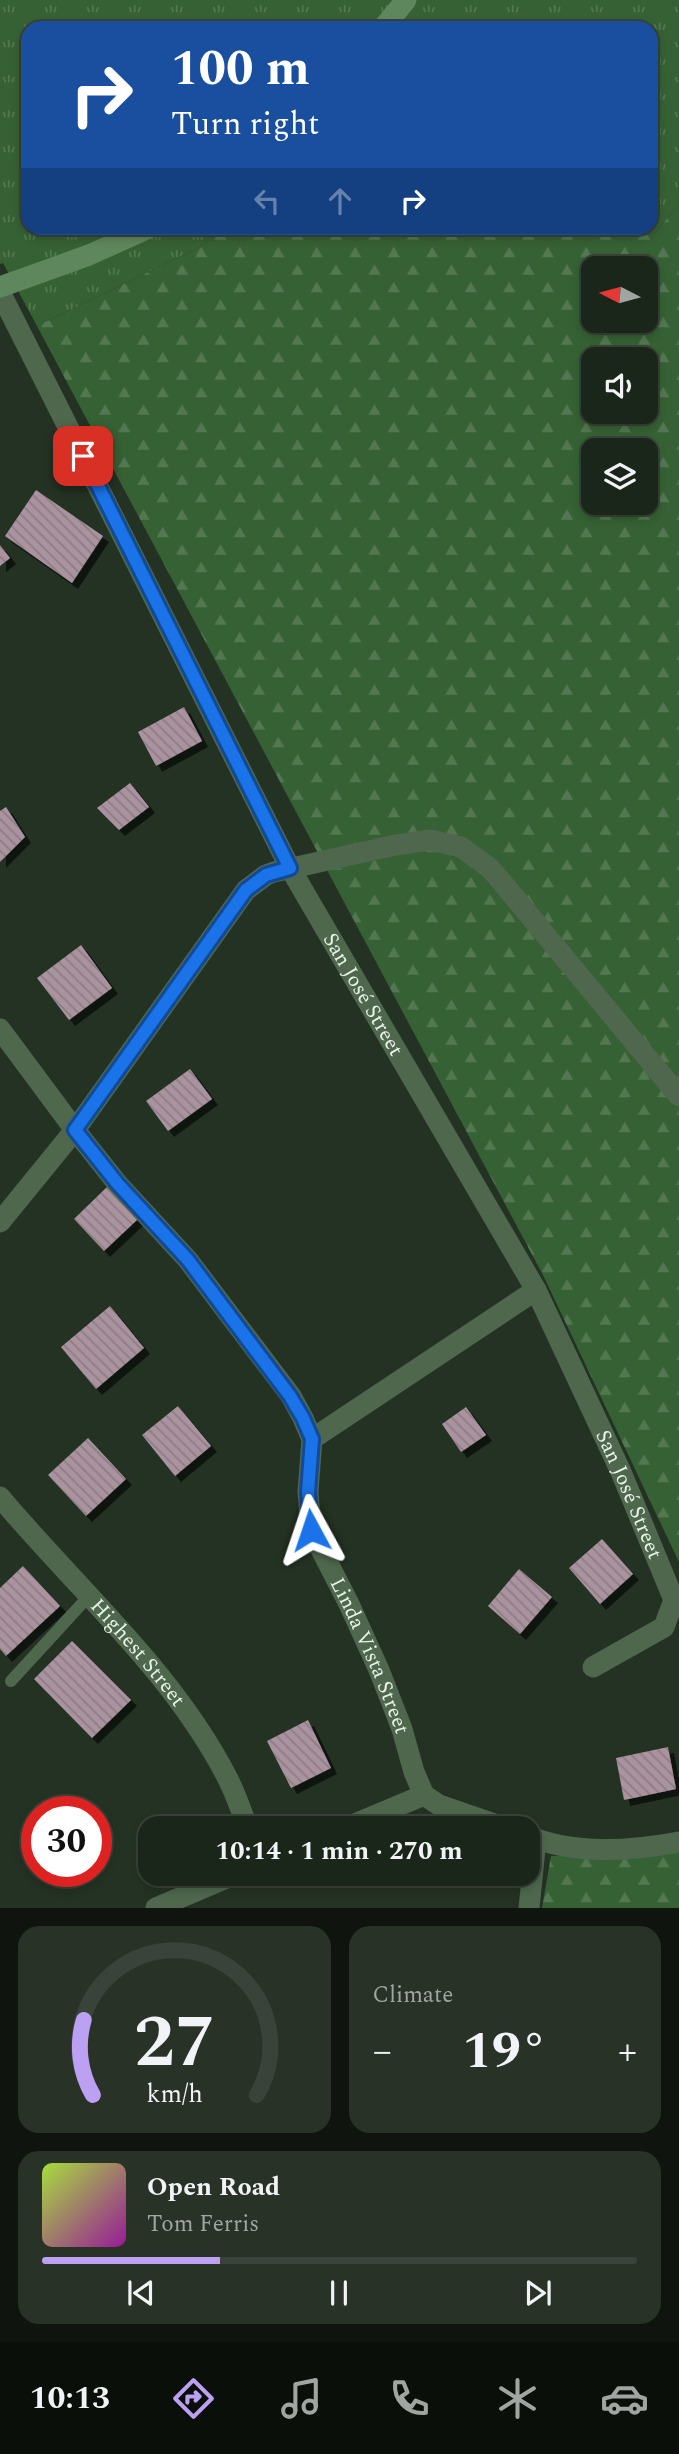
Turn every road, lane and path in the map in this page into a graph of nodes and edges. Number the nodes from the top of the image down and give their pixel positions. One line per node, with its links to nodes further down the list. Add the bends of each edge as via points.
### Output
1 (406, 0): 2 (main road)
2 (389, 21)
3 (133, 235): 4 (main road)
4 (0, 289): 5 (street, San José Street)
5 (290, 868): 7 (street, via 430,840 460,847 491,869); 8 (street, via 266,875 246,890); 10 (street, San José Street)
6 (0, 1030): 8 (street)
7 (679, 1096)
8 (75, 1130): 9 (street); 11 (street, via 188,1260 290,1396)
9 (0, 1222)
10 (536, 1290): 11 (street); 14 (street, San José Street, via 621,1472 674,1600 664,1627)
11 (312, 1439): 16 (street, Linda Vista Street, via 311,1530 379,1670)
12 (0, 1497): 13 (street, Highest Street)
13 (88, 1597): 15 (lane); 17 (street, Highest Street, via 177,1700 229,1781)
14 (593, 1667)
15 (11, 1681)
16 (424, 1795): 18 (street); 19 (street)
17 (243, 1816)
18 (374, 1816)
19 (471, 1816)
20 (540, 1840): 21 (street, via 570,1848 611,1850)
21 (679, 1842)
22 (208, 1886): 24 (street)
23 (530, 1886): 25 (street)
24 (156, 1908)
25 (529, 1908)

